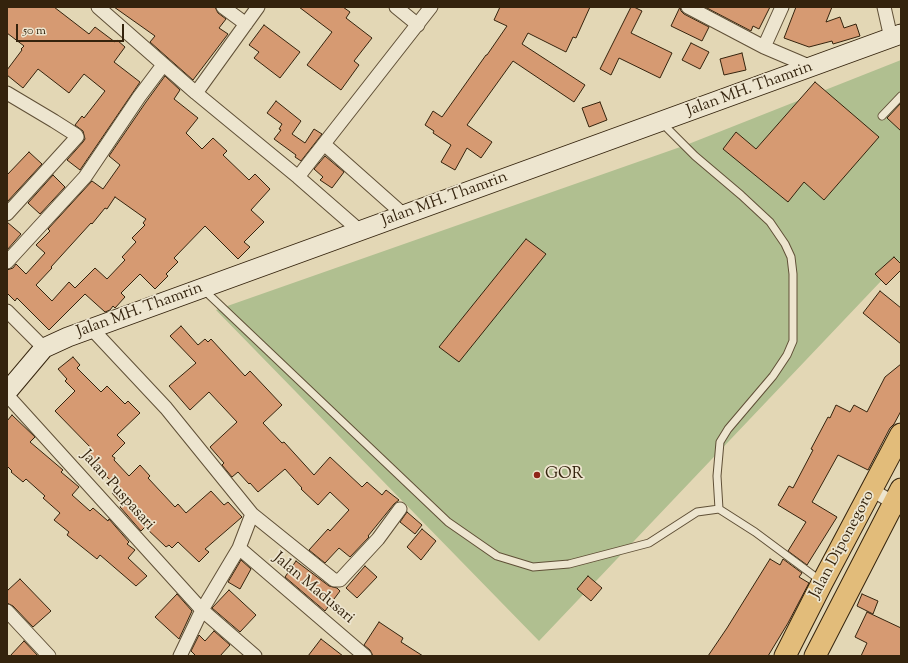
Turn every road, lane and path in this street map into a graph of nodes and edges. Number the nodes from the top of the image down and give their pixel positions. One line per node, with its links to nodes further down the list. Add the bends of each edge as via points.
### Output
1 (98, 7): 13 (street)
2 (223, 7): 9 (street)
3 (258, 7): 9 (street)
4 (396, 7): 10 (street)
5 (431, 7): 10 (street)
6 (688, 7): 12 (street)
7 (782, 7): 12 (street)
8 (884, 7): 11 (street)
9 (246, 24): 16 (street)
10 (418, 25): 20 (street)
11 (896, 36): 14 (main road, Jalan MH. Thamrin)
12 (764, 47): 14 (street)
13 (163, 65): 16 (street); 25 (street, via 85,177)
14 (811, 67): 19 (main road, Jalan MH. Thamrin)
15 (7, 93): 22 (street, via 76,137)
16 (196, 93): 21 (street)
17 (901, 96): 18 (lane)
18 (882, 116)
19 (661, 122): 23 (main road, Jalan MH. Thamrin); 34 (lane, via 695,156 770,222 786,244 791,257 793,341 773,376 720,442 717,476)
20 (324, 144): 21 (street); 23 (street)
21 (298, 177): 24 (street)
22 (7, 214)
23 (404, 215): 24 (main road, Jalan MH. Thamrin)
24 (360, 231): 26 (main road, Jalan MH. Thamrin)
25 (7, 262)
26 (202, 288): 28 (main road, Jalan MH. Thamrin); 34 (lane, via 448,522 497,556 533,567 569,564 650,543 697,512)
27 (7, 311): 29 (street)
28 (91, 328): 29 (main road, Jalan MH. Thamrin); 36 (street, via 166,408)
29 (44, 348): 30 (main road, Jalan MH. Thamrin)
30 (7, 393): 39 (street, Jalan Puspasari)
31 (901, 434): 32 (main road, Jalan Diponegoro)
32 (872, 490): 33 (street); 38 (main road, Jalan Diponegoro)
33 (899, 501): 46 (main road, Jalan Diponegoro)
34 (719, 508): 38 (lane)
35 (400, 509): 36 (street, via 378,539 338,581)
36 (252, 514): 37 (street)
37 (239, 548): 39 (street); 44 (street, Jalan Madusari)
38 (822, 583): 45 (main road, Jalan Diponegoro)
39 (202, 610): 42 (street); 43 (street, Jalan Puspasari)
40 (7, 611): 41 (street)
41 (49, 656)
42 (180, 656)
43 (255, 656)
44 (365, 656)
45 (785, 656)
46 (815, 656)

